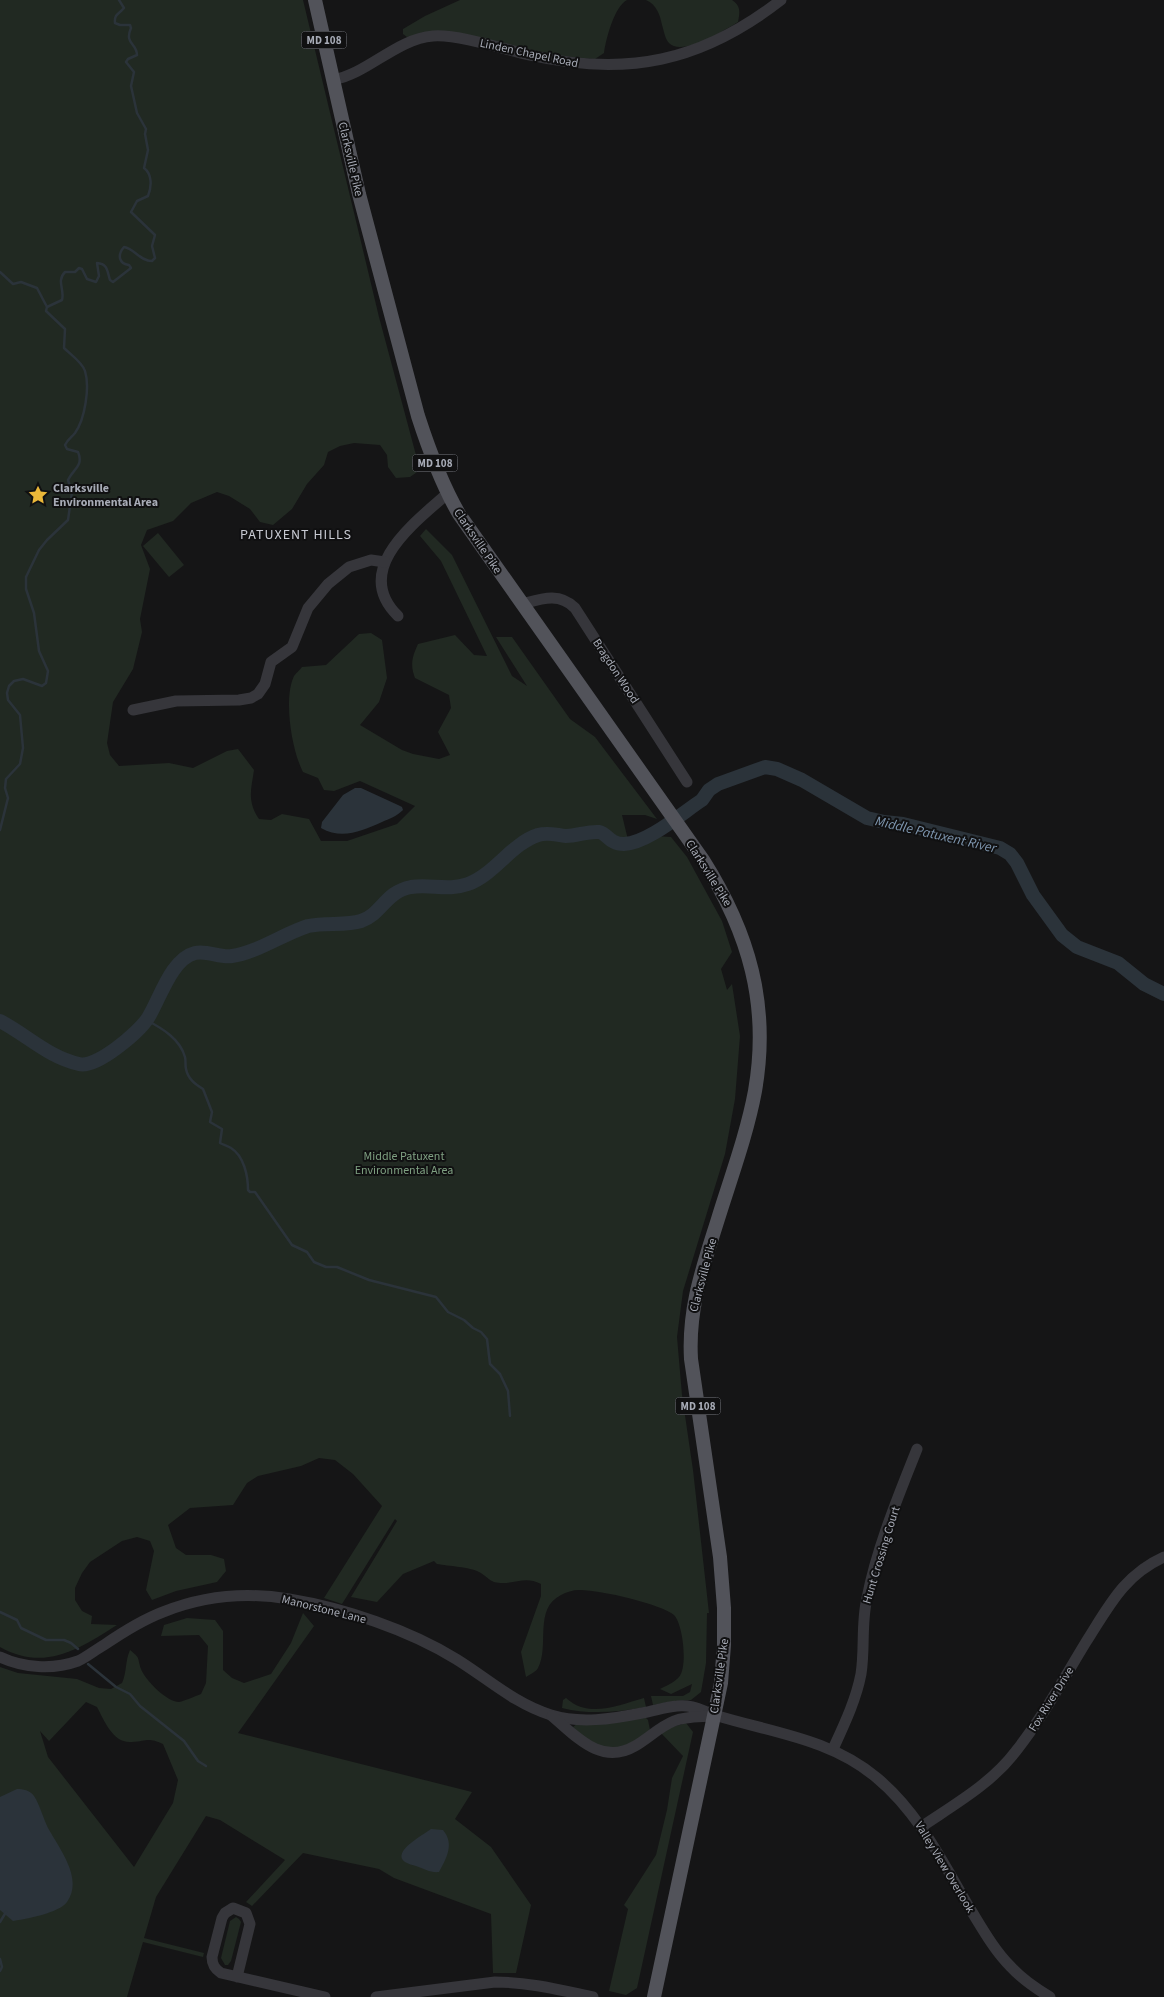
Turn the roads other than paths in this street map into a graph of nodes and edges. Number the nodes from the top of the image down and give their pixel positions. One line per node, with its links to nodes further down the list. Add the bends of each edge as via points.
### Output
1 (315, 0): 3 (main road, Clarksville Pike / MD 108)
2 (781, 0): 3 (street, Linden Chapel Road, via 737,31 711,44 657,61 610,66 555,61 432,36 409,43 357,73)
3 (333, 80): 4 (main road, Clarksville Pike / MD 108, via 359,194 418,416)
4 (447, 494): 5 (street, via 400,538); 6 (main road, Clarksville Pike / MD 108)
5 (385, 562): 7 (street, via 383,596); 8 (street, via 371,560 349,567 328,584 308,608 292,647 271,662 265,684 252,698 176,701)
6 (522, 604): 9 (street, Bragdon Wood, via 548,597 575,608); 13 (main road, Clarksville Pike / MD 108, via 720,888 740,929 755,987 760,1036 751,1109 691,1317 691,1359 719,1549 724,1608 723,1664)
7 (398, 616)
8 (133, 710)
9 (687, 782)
10 (917, 1449): 15 (street, Hunt Crossing Court, via 894,1507 870,1583 864,1612 861,1673 853,1702)
11 (1164, 1557): 16 (street, Fox River Drive, via 1138,1571 1117,1594 1029,1734 1004,1765 966,1798)
12 (0, 1657): 14 (street, Manorstone Lane, via 47,1667 75,1662 144,1620 179,1606 225,1597 272,1597 313,1604 418,1638 459,1660 518,1700)
13 (714, 1715): 14 (street, Manorstone Lane, via 686,1705 604,1720); 14 (street, Manorstone Lane, via 677,1720 657,1729 629,1750 610,1753 585,1745); 15 (street, Valley View Overlook); 21 (main road, Clarksville Pike / MD 108)
14 (552, 1716)
15 (832, 1749): 16 (street, Valley View Overlook, via 876,1777)
16 (922, 1826): 22 (street, Valley View Overlook, via 998,1953 1023,1979)
17 (237, 1977): 17 (street, via 221,1973 212,1962 222,1918 233,1908 246,1913 250,1924); 18 (street)
18 (325, 1997)
19 (376, 1997): 20 (street, via 495,1982 527,1982)
20 (593, 1997)
21 (654, 1997)
22 (1050, 1997)

